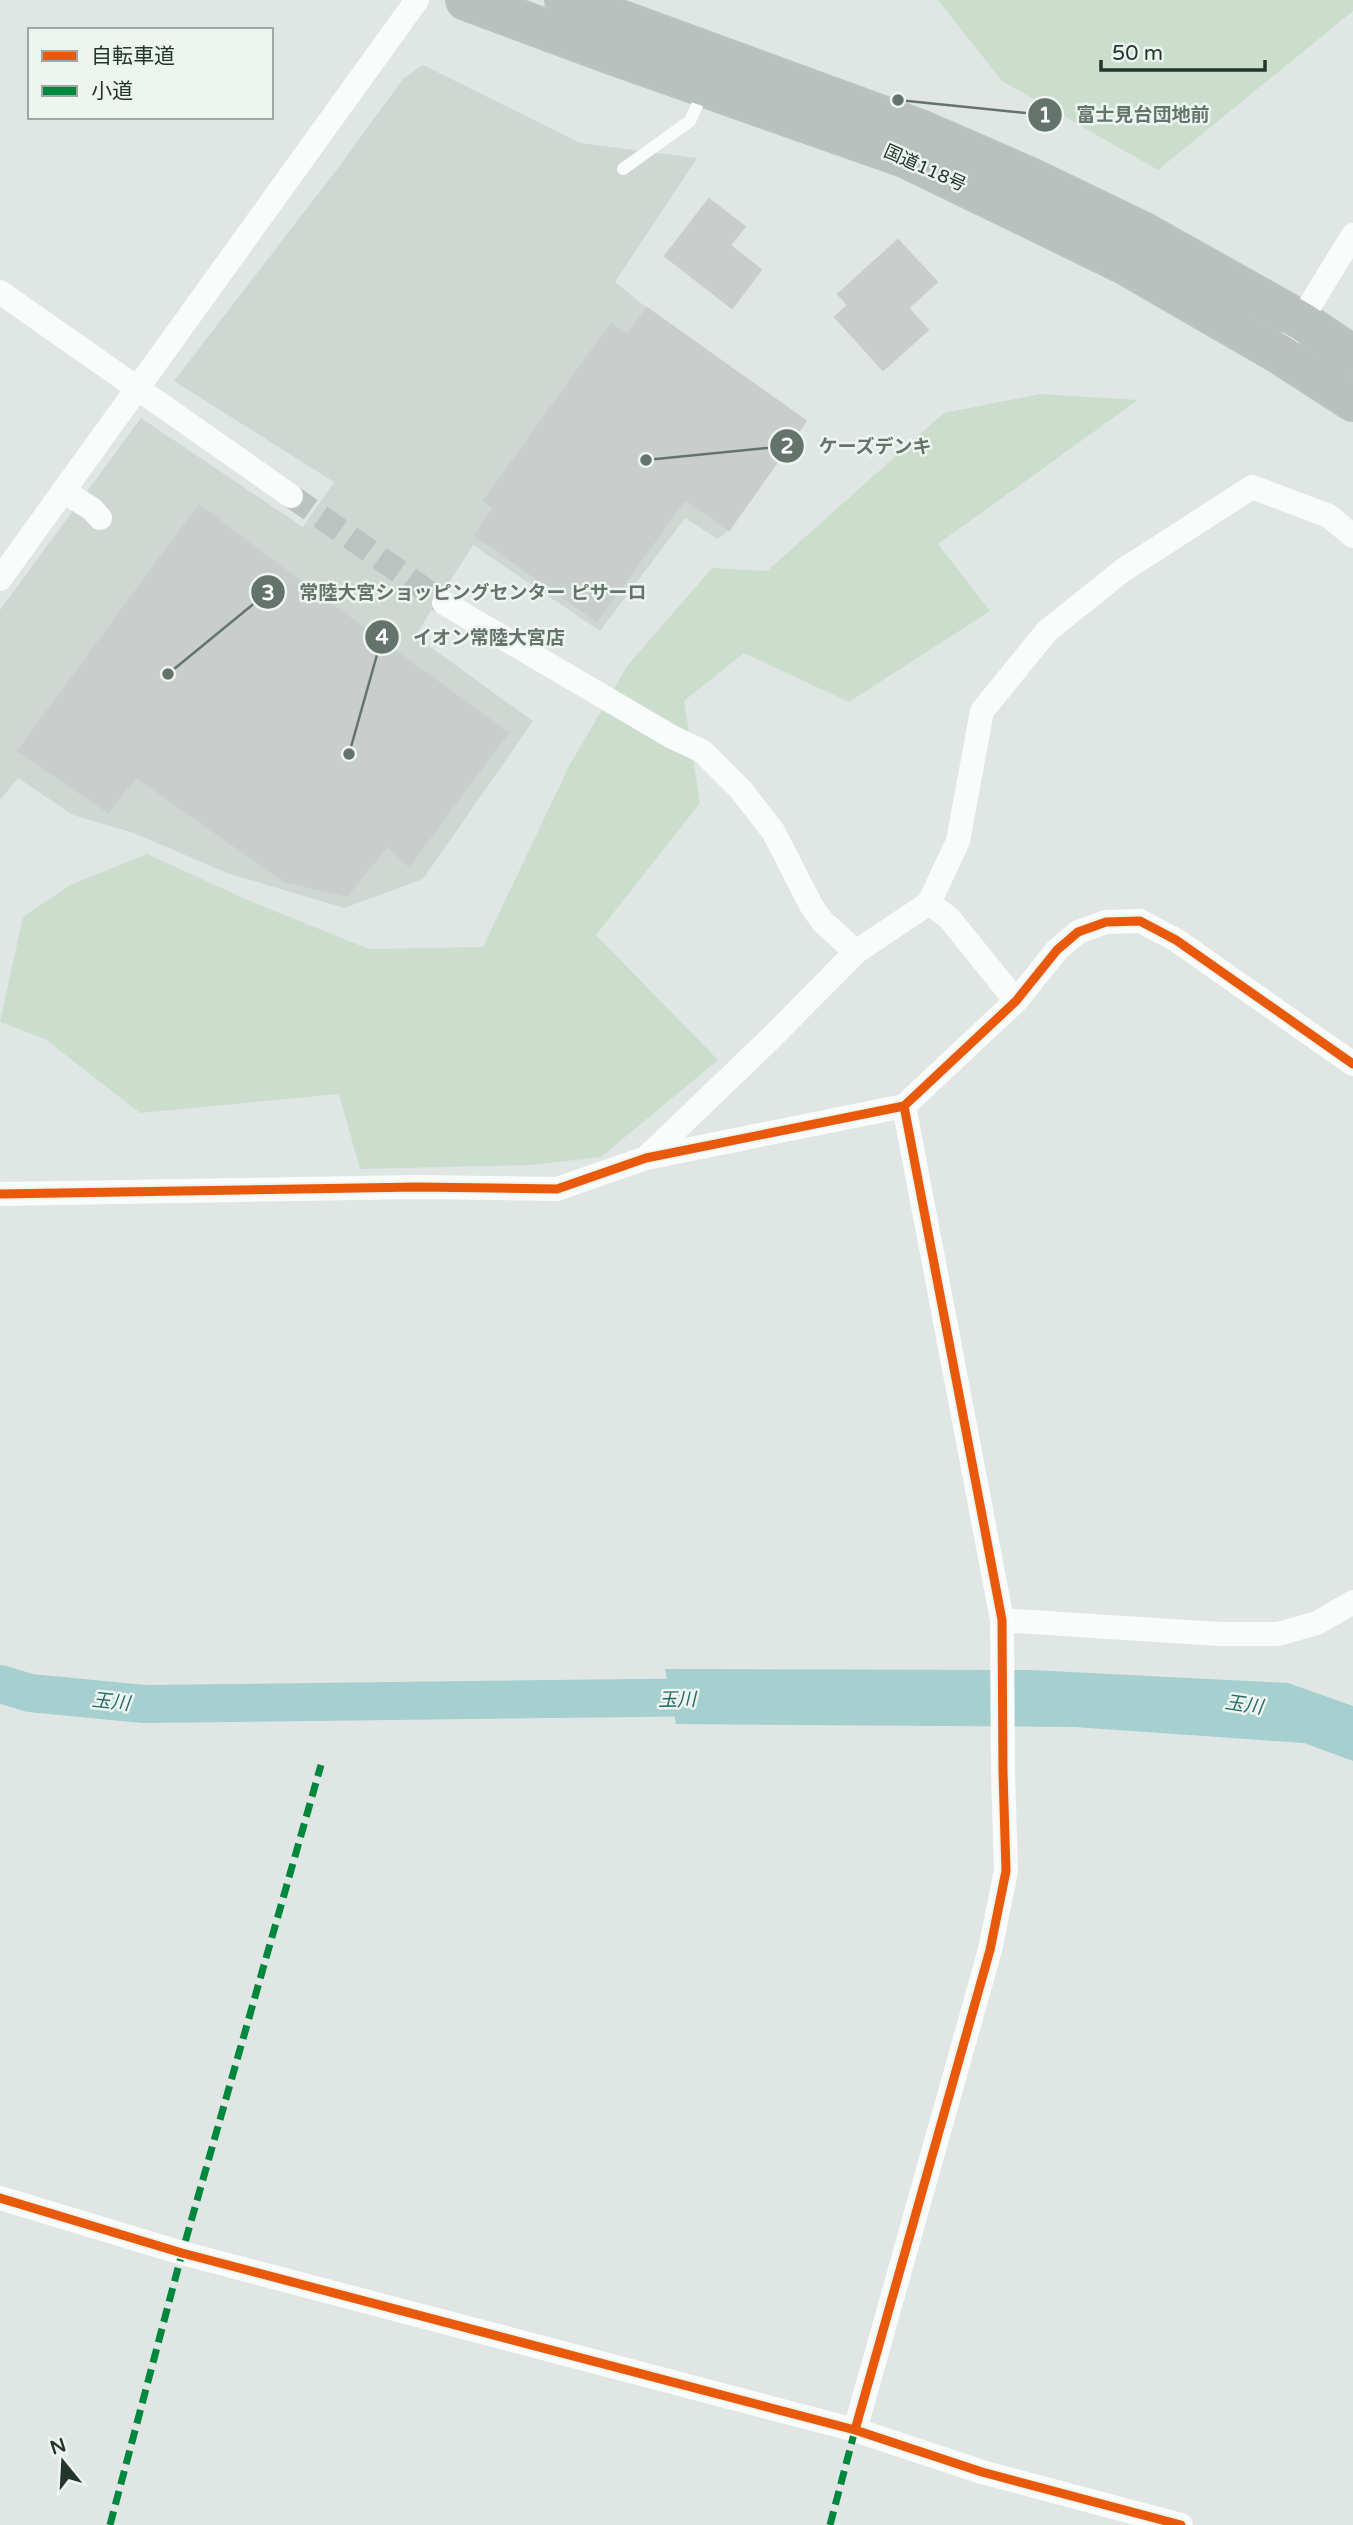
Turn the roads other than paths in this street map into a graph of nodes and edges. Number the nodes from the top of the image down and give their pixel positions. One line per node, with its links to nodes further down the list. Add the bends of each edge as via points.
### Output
1 (417, 0): 11 (street)
2 (466, 0): 4 (highway, 国道118号)
3 (565, 0): 8 (highway, 国道118号, via 920,130 1030,177 1144,233)
4 (705, 87): 5 (lane, via 690,121); 9 (highway, 国道118号, via 907,158 1125,264)
5 (623, 169)
6 (1353, 235): 8 (street)
7 (0, 292): 11 (street)
8 (1301, 321): 9 (street); 10 (highway, 国道118号)
9 (1279, 353): 12 (highway, 国道118号)
10 (1353, 356)
11 (137, 388): 13 (street); 14 (street)
12 (1353, 401)
13 (63, 491): 15 (street); 17 (street)
14 (291, 496)
15 (100, 518)
16 (1353, 536): 19 (street, via 1329,516 1252,486 1122,571 1047,631 982,711 958,841)
17 (0, 579)
18 (444, 603): 20 (street, via 702,751 773,831 823,922)
19 (929, 903): 20 (street); 21 (street, via 949,918)
20 (856, 952): 24 (street)
21 (1016, 1001): 22 (street, via 1057,950 1078,932 1106,922 1140,921 1176,940); 23 (street)
22 (1353, 1064)
23 (904, 1106): 24 (street); 27 (street)
24 (646, 1158): 25 (street, via 557,1189)
25 (0, 1194)
26 (1353, 1602): 27 (street, via 1317,1623 1278,1634)
27 (1002, 1620): 29 (street, via 1006,1871 990,1950)
28 (0, 2198): 29 (street, via 182,2253)
29 (855, 2430): 30 (street, via 982,2473)
30 (1181, 2525)

